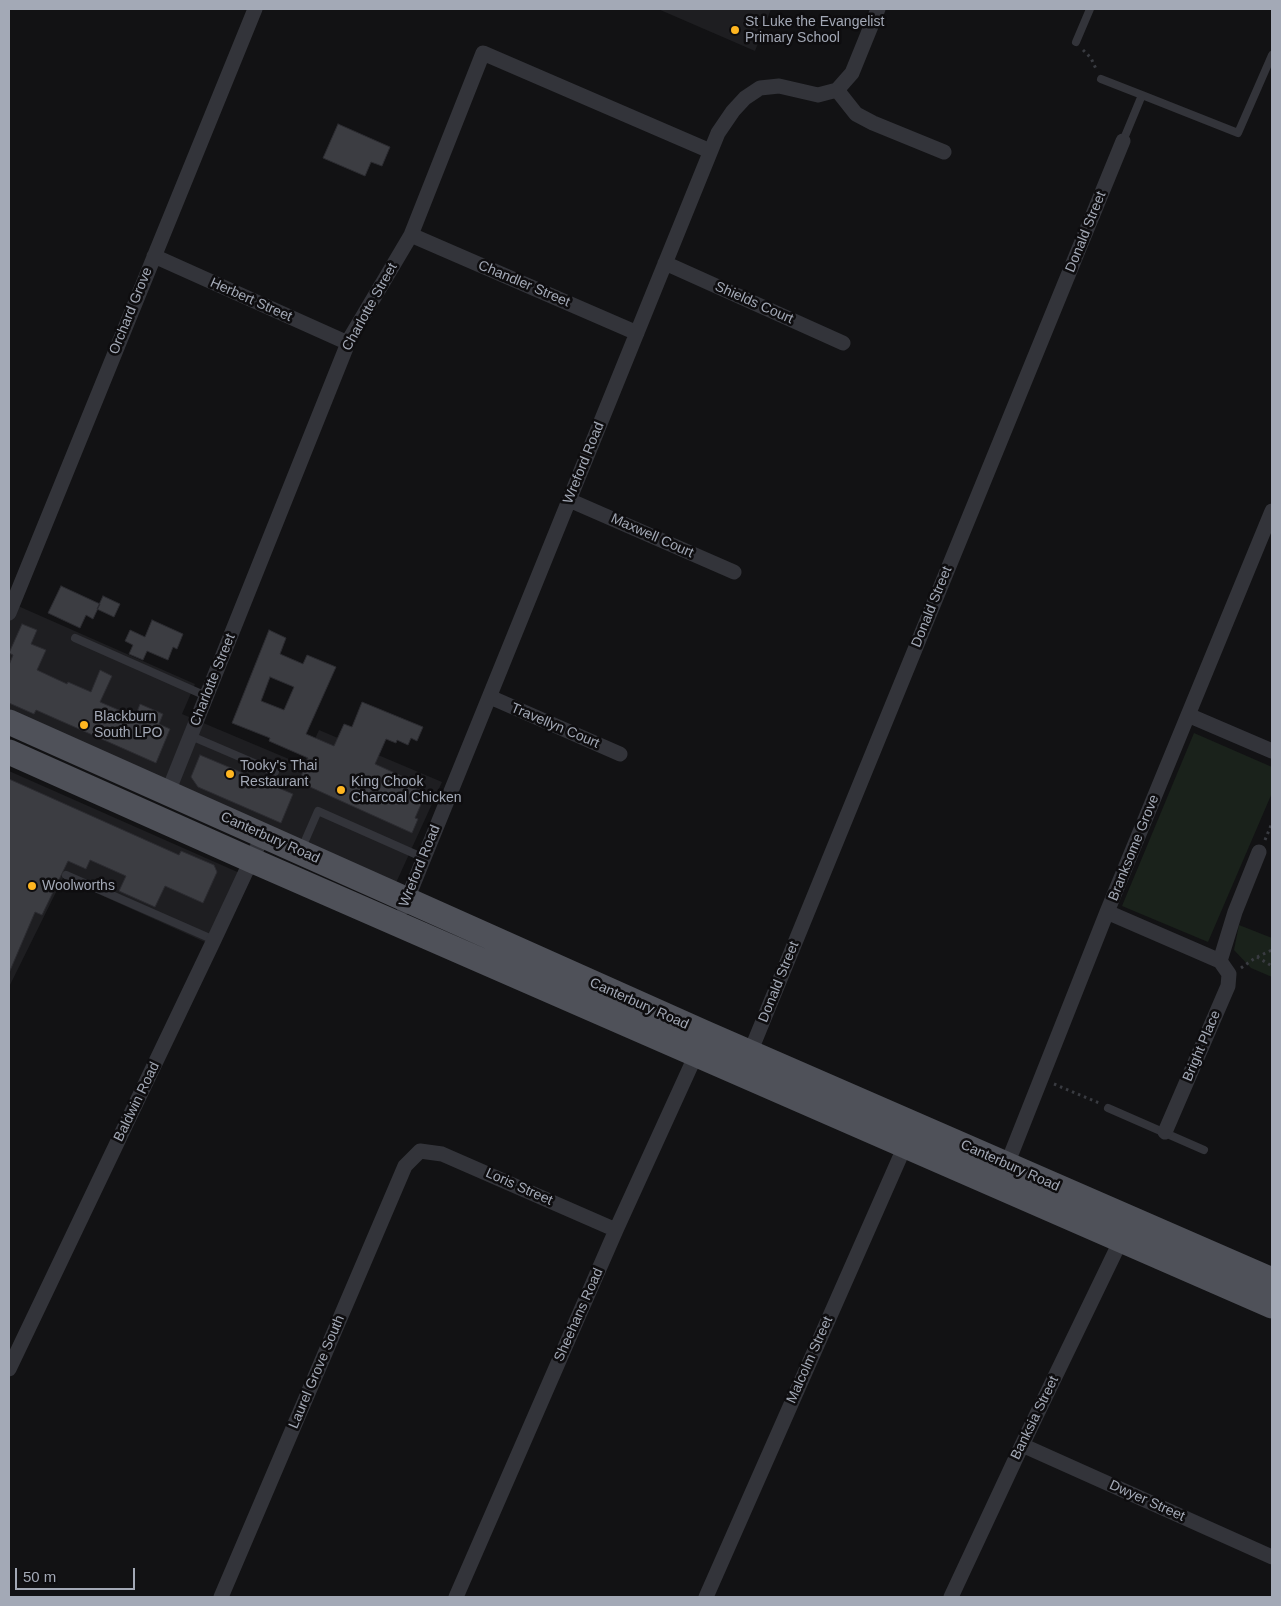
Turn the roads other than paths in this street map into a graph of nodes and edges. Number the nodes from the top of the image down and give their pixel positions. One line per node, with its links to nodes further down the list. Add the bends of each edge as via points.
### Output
1 (255, 9): 13 (street, Orchard Grove)
2 (878, 9): 7 (street, via 852,73)
3 (1090, 9): 4 (lane)
4 (1076, 42)
5 (1272, 55): 8 (lane, via 1238,133)
6 (1101, 79): 8 (lane)
7 (837, 90): 10 (street, Wreford Road, via 818,95 779,86 760,88 733,111); 11 (street, via 856,114)
8 (1142, 95): 9 (lane)
9 (1123, 141): 45 (street, Donald Street)
10 (710, 151): 12 (street, Charlotte Street, via 484,53); 14 (street, Wreford Road)
11 (944, 152)
12 (411, 235): 15 (street, Chandler Street); 16 (street, Charlotte Street)
13 (154, 256): 16 (street, Herbert Street); 21 (street, Orchard Grove)
14 (665, 262): 15 (street, Wreford Road); 17 (street, Shields Court)
15 (637, 333): 18 (street, Wreford Road)
16 (348, 343): 23 (street, Charlotte Street)
17 (843, 343)
18 (570, 500): 20 (street, Maxwell Court); 24 (street, Wreford Road)
19 (1272, 511): 25 (street, Branksome Grove)
20 (734, 572)
21 (9, 613)
22 (75, 638): 23 (lane)
23 (206, 696): 27 (street, Charlotte Street)
24 (490, 697): 30 (street, Travellyn Court); 36 (street, Wreford Road)
25 (1188, 716): 28 (street); 40 (street, Branksome Grove)
26 (9, 722): 32 (main road, Canterbury Road)
27 (191, 736): 31 (lane); 32 (street, Charlotte Street)
28 (1272, 751)
29 (9, 752): 37 (main road, Canterbury Road)
30 (620, 754)
31 (275, 772)
32 (168, 792): 33 (main road, Canterbury Road)
33 (263, 835): 34 (main road, Canterbury Road); 37 (street, Baldwin Road)
34 (300, 852): 36 (lane, via 318,811); 39 (main road, Canterbury Road)
35 (1259, 852): 43 (street)
36 (424, 858): 39 (street, Wreford Road)
37 (251, 860): 41 (main road, Canterbury Road); 42 (street, Baldwin Road)
38 (66, 875): 42 (lane)
39 (407, 900): 41 (street, Wreford Road); 44 (main road, Canterbury Road)
40 (1107, 912): 43 (street); 51 (street, Branksome Grove)
41 (396, 924): 44 (main road, Canterbury Road)
42 (214, 940): 56 (street, Baldwin Road)
43 (1220, 961): 47 (street, Bright Place, via 1229,974 1228,986)
44 (701, 1043): 45 (main road, Canterbury Road); 52 (street, Sheehans Road)
45 (746, 1063): 48 (main road, Canterbury Road)
46 (1108, 1108): 47 (lane)
47 (1165, 1132): 49 (lane)
48 (910, 1134): 51 (main road, Canterbury Road); 61 (street, Malcolm Street)
49 (1204, 1150)
50 (420, 1151): 52 (street, Loris Street, via 442,1154); 59 (street, Laurel Grove South, via 405,1166)
51 (1002, 1175): 53 (main road, Canterbury Road); 54 (main road, Canterbury Road)
52 (616, 1230): 60 (street, Sheehans Road)
53 (1121, 1240): 55 (main road, Canterbury Road); 57 (street, Banksia Street)
54 (1272, 1280)
55 (1272, 1306)
56 (9, 1369)
57 (1022, 1445): 58 (street, Dwyer Street); 62 (street, Banksia Street)
58 (1272, 1558)
59 (221, 1597)
60 (456, 1597)
61 (706, 1597)
62 (951, 1597)

